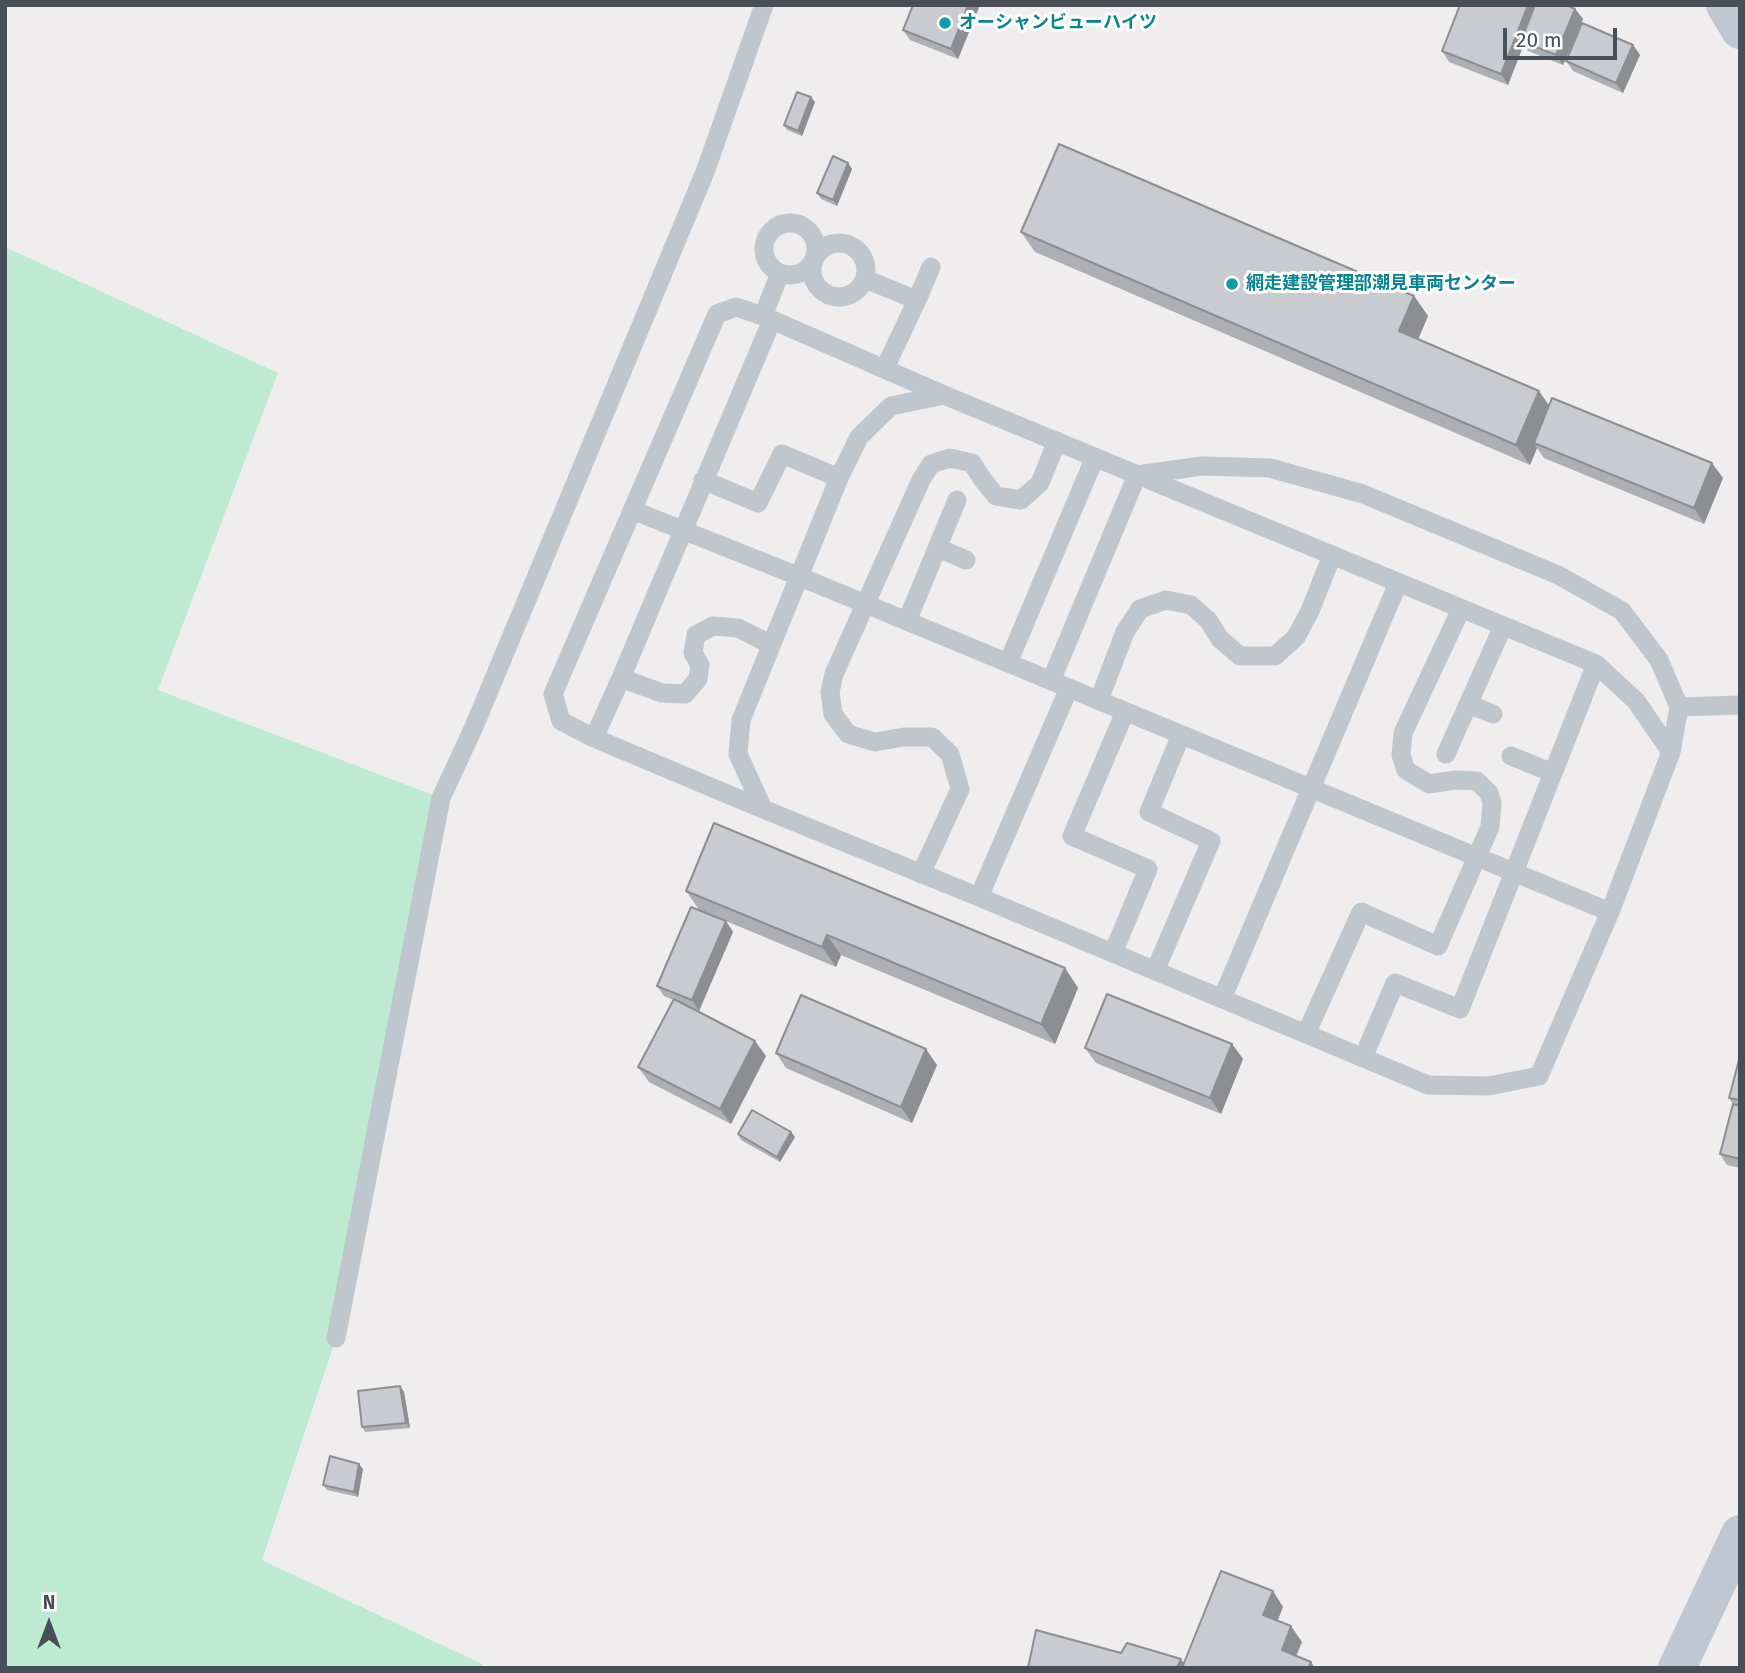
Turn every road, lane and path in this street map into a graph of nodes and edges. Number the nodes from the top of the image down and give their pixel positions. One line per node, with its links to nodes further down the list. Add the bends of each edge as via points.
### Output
1 (764, 5): 58 (lane, via 705,172 441,798)
2 (1725, 5): 3 (main road)
3 (1740, 30)
4 (813, 260): 6 (lane, via 801,272); 6 (lane, via 815,244 807,230 792,223 776,226 764,248 769,265); 7 (lane, via 825,246 853,246 865,261); 7 (lane, via 812,277 829,296 854,293)
5 (931, 267): 8 (lane)
6 (780, 273): 9 (lane)
7 (865, 279): 8 (lane)
8 (917, 300): 10 (lane)
9 (767, 318): 10 (lane); 16 (lane); 18 (lane, via 736,307 717,314)
10 (885, 368): 11 (lane)
11 (944, 395): 12 (lane); 15 (lane, via 891,407 859,437)
12 (1057, 442): 13 (lane); 25 (lane, via 1040,483 1021,500 996,496 972,463 950,458 931,464)
13 (1096, 457): 14 (lane); 30 (lane)
14 (1137, 475): 21 (lane); 33 (lane); 37 (lane, via 1202,466 1270,468 1363,494 1558,575 1622,611 1659,660)
15 (839, 478): 16 (lane, via 782,454 758,503); 23 (lane)
16 (703, 480): 19 (lane)
17 (957, 500): 20 (lane)
18 (632, 510): 19 (lane); 41 (lane, via 553,694 561,721)
19 (683, 530): 23 (lane); 32 (lane)
20 (937, 548): 22 (lane); 27 (lane)
21 (1332, 555): 24 (lane); 34 (lane, via 1296,637 1275,656 1240,656 1191,605 1166,600 1140,609 1125,632)
22 (966, 560)
23 (798, 576): 25 (lane); 29 (lane)
24 (1398, 583): 26 (lane); 46 (lane)
25 (866, 604): 27 (lane); 50 (lane, via 834,674 830,692 833,714 848,734 875,742 932,737 950,754 960,789)
26 (1461, 609): 28 (lane); 48 (lane, via 1403,733 1401,755 1406,770 1429,784 1476,781 1489,793 1490,827)
27 (907, 621): 30 (lane)
28 (1503, 626): 31 (lane); 35 (lane)
29 (770, 644): 32 (lane, via 738,628 713,626 696,635 693,653 700,665 698,679 685,694 662,693); 47 (lane, via 741,720 738,754)
30 (1008, 663): 33 (lane)
31 (1596, 664): 42 (lane, via 1636,701); 45 (lane)
32 (621, 678): 41 (lane)
33 (1060, 685): 34 (lane); 51 (lane)
34 (1099, 700): 38 (lane)
35 (1468, 704): 39 (lane); 43 (lane)
36 (1740, 705): 37 (lane)
37 (1679, 707): 42 (lane)
38 (1125, 712): 40 (lane); 53 (lane, via 1072,836 1148,869)
39 (1493, 714)
40 (1181, 735): 46 (lane); 54 (lane, via 1149,812 1211,841)
41 (594, 738): 47 (lane)
42 (1671, 752): 52 (lane)
43 (1446, 754)
44 (1511, 756): 45 (lane)
45 (1553, 774): 49 (lane)
46 (1311, 789): 48 (lane); 55 (lane)
47 (763, 809): 50 (lane)
48 (1478, 857): 49 (lane); 56 (lane, via 1438,946 1361,912)
49 (1514, 873): 52 (lane); 57 (lane, via 1460,1009 1395,983)
50 (921, 874): 51 (lane)
51 (979, 897): 53 (lane)
52 (1610, 912): 57 (lane, via 1539,1076 1489,1086 1428,1085)
53 (1113, 953): 54 (lane)
54 (1155, 971): 55 (lane)
55 (1222, 999): 56 (lane)
56 (1306, 1034): 57 (lane)
57 (1363, 1058)
58 (335, 1338)
59 (1740, 1534): 60 (main road)
60 (1677, 1668)

